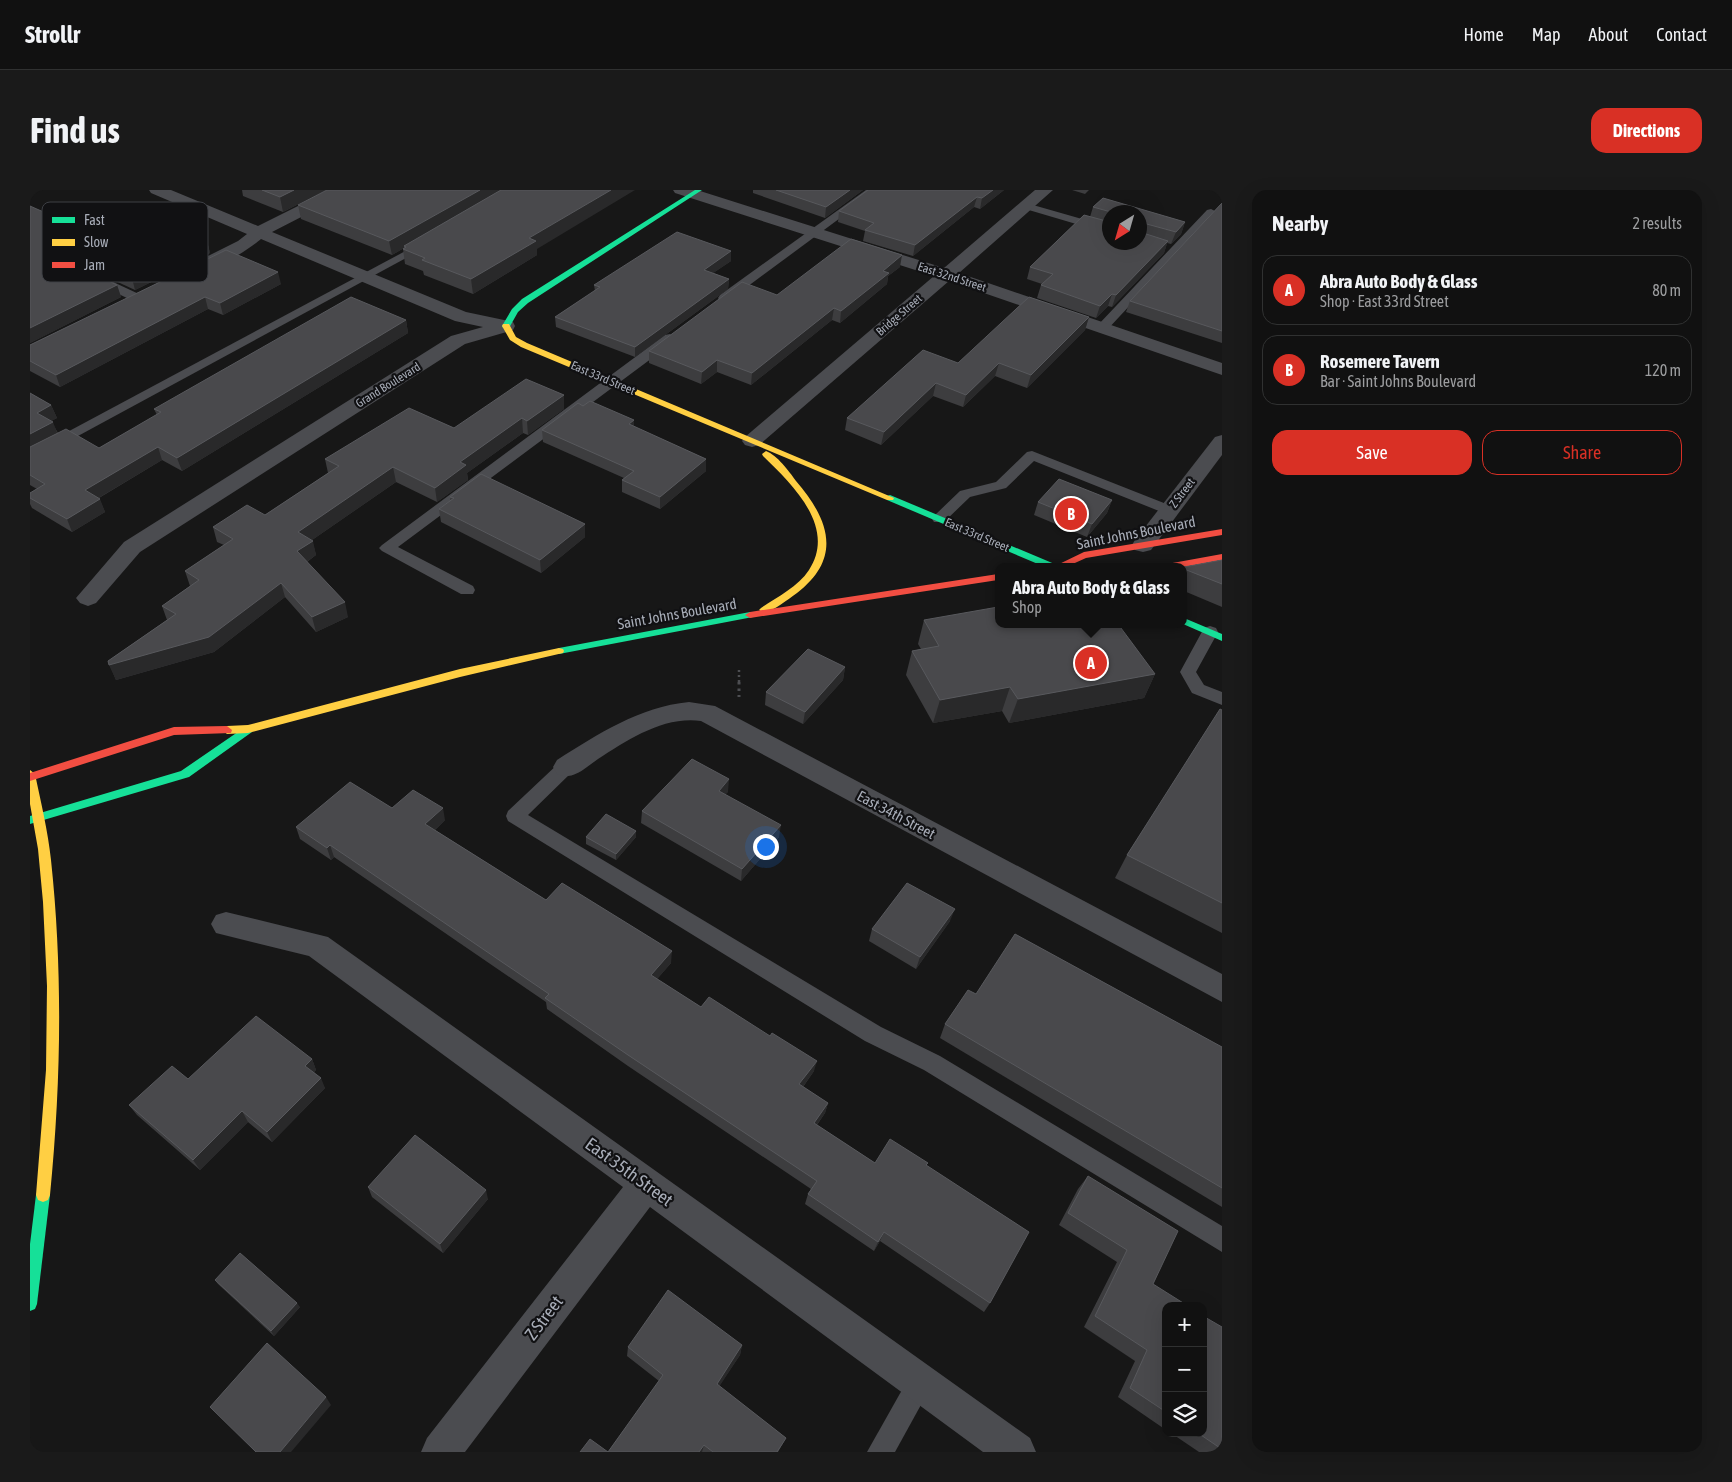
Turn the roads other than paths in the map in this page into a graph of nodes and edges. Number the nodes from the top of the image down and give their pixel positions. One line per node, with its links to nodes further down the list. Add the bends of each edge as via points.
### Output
1 (160, 190): 6 (street)
2 (342, 190): 11 (street)
3 (873, 190): 12 (lane)
4 (1045, 190): 7 (street, Bridge Street)
5 (691, 191): 12 (street, East 32nd Street); 24 (main road, via 531,296 515,311)
6 (188, 202)
7 (1026, 206): 10 (lane); 17 (street, Bridge Street)
8 (208, 210): 11 (street)
9 (1211, 212): 15 (lane)
10 (1102, 229)
11 (259, 232): 16 (street, via 244,245); 18 (street)
12 (815, 232): 17 (street, East 32nd Street); 22 (lane)
13 (434, 238): 18 (lane)
14 (1158, 246): 15 (lane)
15 (1176, 251): 25 (lane)
16 (208, 263)
17 (946, 274): 25 (street, East 32nd Street); 29 (street, Bridge Street)
18 (367, 277): 24 (street, via 461,317); 31 (lane)
19 (104, 282): 21 (lane)
20 (155, 290): 21 (street)
21 (137, 298): 23 (street)
22 (718, 303)
23 (119, 307)
24 (506, 326): 28 (main road, East 33rd Street, via 524,346); 42 (street, Grand Boulevard, via 458,340 132,547)
25 (1102, 328): 27 (street, East 32nd Street)
26 (678, 332): 28 (lane)
27 (1222, 369)
28 (611, 381): 29 (main road, East 33rd Street); 41 (lane, via 387,548)
29 (752, 441): 33 (main road, East 33rd Street); 43 (main road, via 805,494 817,519 823,545 814,571 795,589)
30 (1222, 441): 32 (street, Z Street)
31 (30, 458)
32 (1169, 510): 33 (lane, via 1032,455 1001,485 965,494); 35 (street, Z Street)
33 (939, 519): 37 (main road, East 33rd Street)
34 (1222, 532): 35 (main road, Saint Johns Boulevard)
35 (1143, 545): 38 (main road, Saint Johns Boulevard, via 1084,555)
36 (1222, 557): 39 (main road)
37 (1046, 563)
38 (1065, 563)
39 (1187, 563)
40 (995, 576): 43 (main road, Saint Johns Boulevard)
41 (467, 590)
42 (88, 598)
43 (758, 614): 47 (main road, Saint Johns Boulevard, via 586,645 460,673)
44 (1187, 622): 45 (main road)
45 (1216, 635): 46 (lane, via 1188,672 1198,689)
46 (1222, 699)
47 (248, 729): 49 (main road, via 174,732); 50 (main road, via 185,774)
48 (566, 767): 52 (street, East 34th Street, via 636,724 689,710 706,713); 54 (lane, via 515,816 873,1034 932,1063)
49 (30, 776): 50 (main road)
50 (34, 819): 55 (main road, via 45,858 53,947 54,1008 49,1140)
51 (226, 924): 53 (street, East 35th Street, via 317,946)
52 (1222, 989)
53 (646, 1184): 56 (street, East 35th Street); 57 (street, Z Street)
54 (1222, 1240)
55 (30, 1304)
56 (920, 1383): 58 (lane); 59 (street, East 35th Street)
57 (441, 1452)
58 (880, 1452)
59 (1016, 1452)

